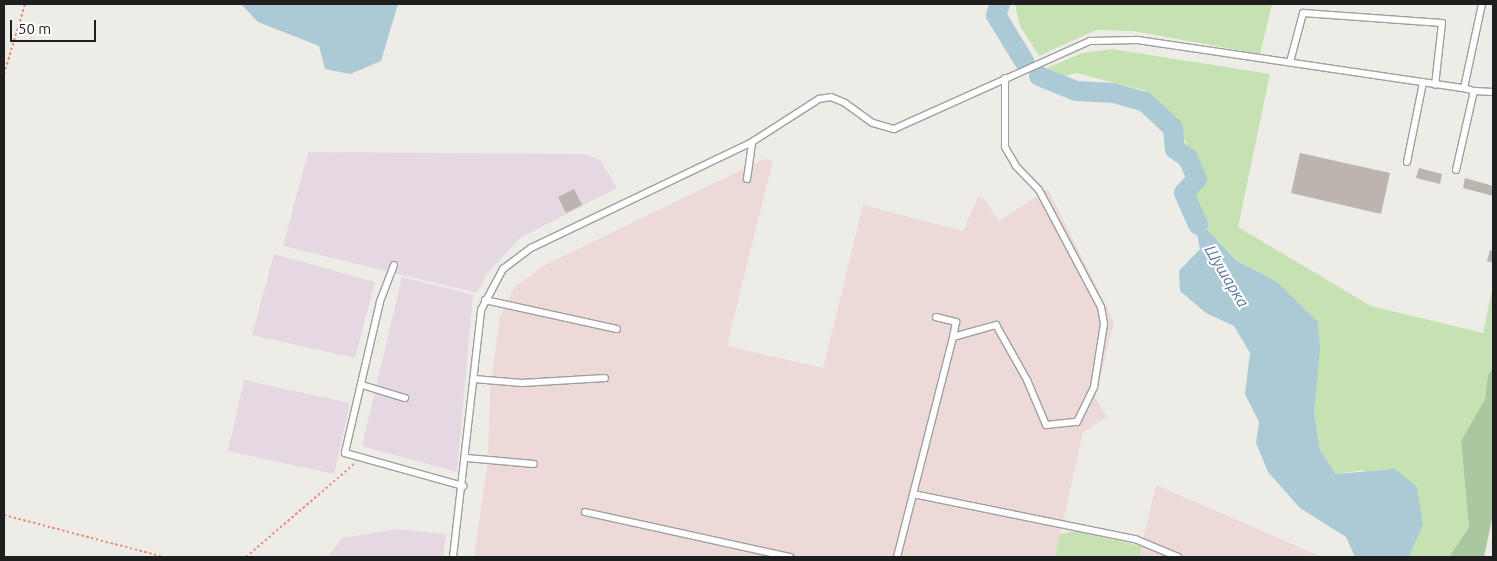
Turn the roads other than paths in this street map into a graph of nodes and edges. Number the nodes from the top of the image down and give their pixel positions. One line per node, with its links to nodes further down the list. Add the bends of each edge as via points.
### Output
1 (1482, 4): 6 (lane)
2 (1290, 62): 3 (lane, via 1112,39 1072,47); 4 (lane); 5 (lane, via 1303,13 1442,24)
3 (1005, 78): 9 (lane, via 894,129 873,123 831,97 819,99); 17 (lane, via 1005,147 1016,166 1039,190 1101,307 1104,324 1094,387 1077,422 1046,425 1027,380 996,325)
4 (1423, 83): 5 (lane); 10 (lane)
5 (1435, 85): 6 (lane)
6 (1464, 88): 7 (lane)
7 (1474, 91): 8 (lane); 11 (lane)
8 (1493, 92)
9 (752, 142): 12 (lane); 14 (lane, via 531,248 503,269)
10 (1407, 162)
11 (1456, 170)
12 (748, 178)
13 (394, 264): 20 (lane, via 380,302)
14 (485, 300): 16 (lane); 19 (lane, via 479,323)
15 (936, 318): 17 (lane, via 956,322)
16 (617, 329)
17 (953, 337): 25 (lane)
18 (605, 378): 19 (lane, via 522,384)
19 (474, 379): 22 (lane)
20 (362, 385): 21 (lane); 24 (lane, via 345,452 359,459)
21 (404, 398)
22 (467, 458): 23 (lane); 24 (lane)
23 (534, 464)
24 (463, 486): 27 (lane)
25 (913, 494): 29 (lane); 30 (lane, via 1135,538)
26 (585, 512): 28 (lane)
27 (453, 557)
28 (790, 557)
29 (897, 557)
30 (1178, 557)

